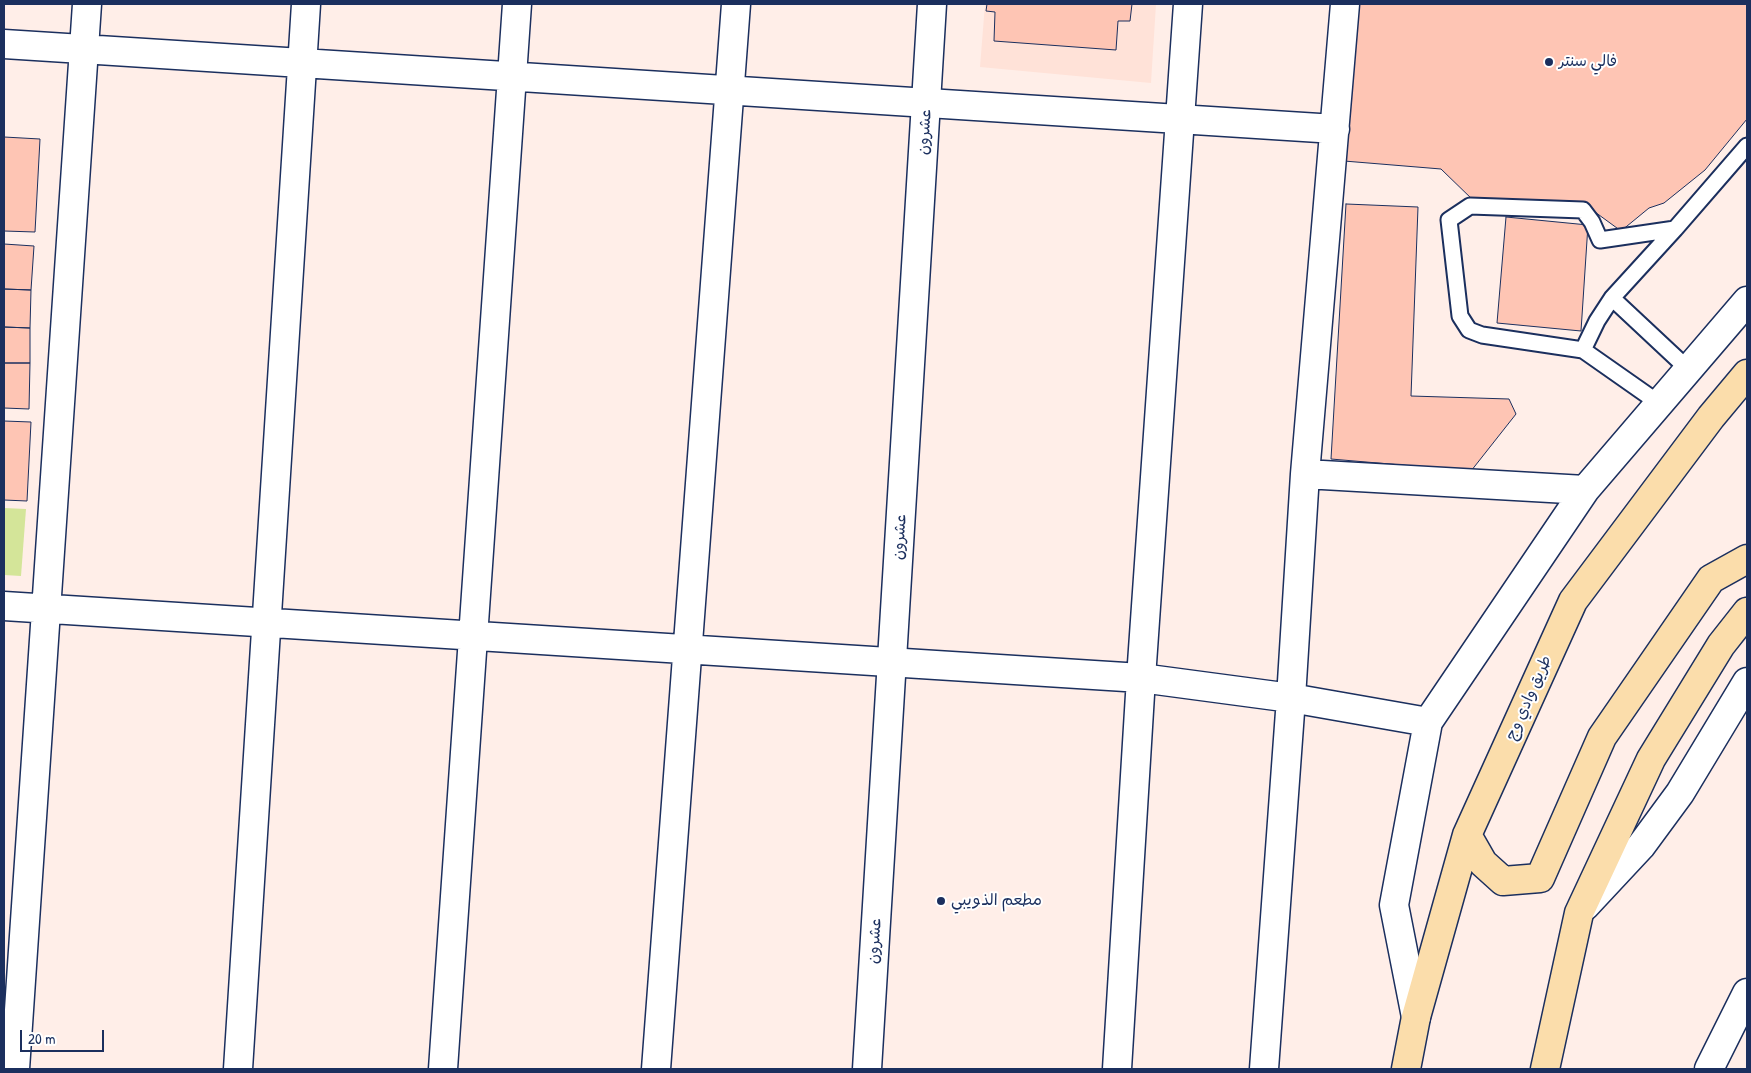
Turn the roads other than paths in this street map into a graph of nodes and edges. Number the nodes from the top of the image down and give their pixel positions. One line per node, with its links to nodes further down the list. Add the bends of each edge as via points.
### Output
1 (87, 4): 9 (street)
2 (306, 4): 10 (street)
3 (517, 4): 11 (street)
4 (736, 4): 12 (street)
5 (932, 4): 13 (street, عشرون)
6 (1188, 4): 14 (street)
7 (1345, 4): 15 (street)
8 (4, 44): 9 (street)
9 (84, 49): 10 (street); 28 (street)
10 (302, 63): 11 (street); 30 (street)
11 (512, 76): 12 (street); 31 (street)
12 (730, 90): 13 (street); 32 (street)
13 (926, 103): 14 (street); 33 (street, عشرون)
14 (1180, 119): 15 (street); 34 (street)
15 (1335, 129): 24 (street)
16 (1747, 146): 17 (lane)
17 (1675, 229): 18 (lane); 20 (lane, via 1600,240 1583,210 1470,206 1449,220 1460,316 1469,330 1482,335)
18 (1612, 298): 20 (lane); 21 (lane)
19 (1747, 301): 21 (street)
20 (1583, 350): 23 (lane)
21 (1689, 370): 23 (street)
22 (1747, 374): 38 (main road, طريق وادي وج, via 1573,601)
23 (1660, 404): 25 (street)
24 (1306, 474): 25 (street); 36 (street)
25 (1585, 490): 37 (street)
26 (1747, 559): 38 (main road, via 1711,578 1602,737 1540,878 1503,881 1483,864)
27 (4, 606): 28 (street)
28 (46, 608): 30 (street); 43 (street)
29 (1747, 612): 39 (main road, via 1721,645 1651,760)
30 (266, 622): 31 (street); 44 (street)
31 (473, 635): 32 (street); 45 (street)
32 (687, 649): 33 (street); 46 (street)
33 (892, 662): 34 (street); 47 (street, عشرون)
34 (1141, 678): 36 (street); 48 (street)
35 (1747, 682): 39 (street, via 1680,793 1641,846)
36 (1291, 698): 37 (street); 49 (street)
37 (1428, 722): 41 (street, via 1394,905)
38 (1467, 835): 41 (main road, طريق وادي وج)
39 (1579, 913): 50 (main road)
40 (1747, 993): 51 (street)
41 (1416, 1017): 42 (main road, طريق وادي وج)
42 (1405, 1065)
43 (14, 1069)
44 (238, 1069)
45 (443, 1069)
46 (656, 1069)
47 (867, 1069)
48 (1117, 1069)
49 (1264, 1069)
50 (1545, 1069)
51 (1709, 1069)

